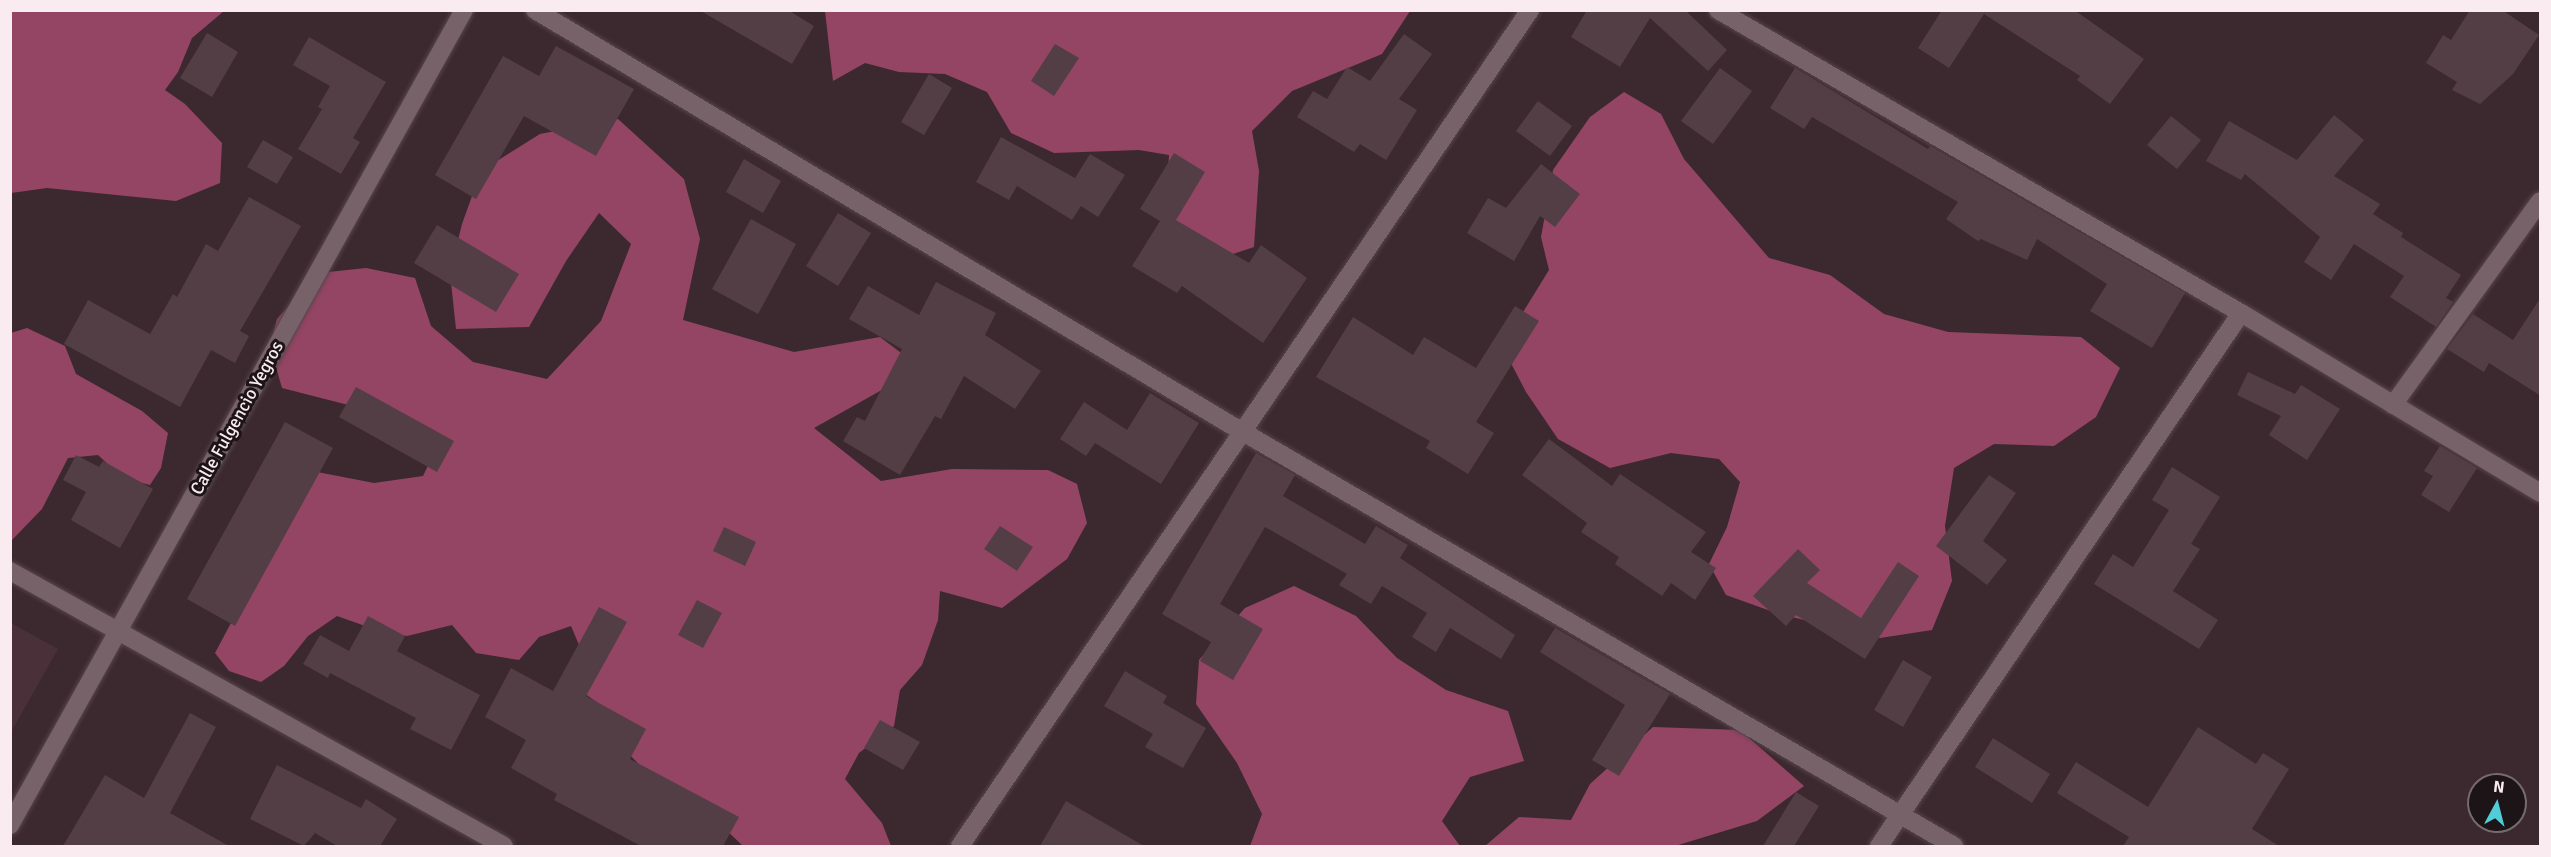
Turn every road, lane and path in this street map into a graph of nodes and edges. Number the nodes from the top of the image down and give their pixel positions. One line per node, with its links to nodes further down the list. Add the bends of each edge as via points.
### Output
1 (464, 10): 11 (street, Calle Fulgencio Yegros)
2 (535, 10): 8 (street)
3 (1530, 10): 8 (street)
4 (1718, 10): 6 (street)
5 (2541, 201): 7 (street)
6 (2241, 313): 7 (street); 12 (street)
7 (2393, 405): 9 (street)
8 (1242, 432): 12 (street); 15 (street)
9 (2541, 493)
10 (10, 571): 11 (street)
11 (118, 634): 13 (street, Calle Fulgencio Yegros); 14 (street)
12 (1899, 817): 16 (street); 17 (street)
13 (10, 825)
14 (504, 846)
15 (960, 846)
16 (1879, 846)
17 (1954, 846)

